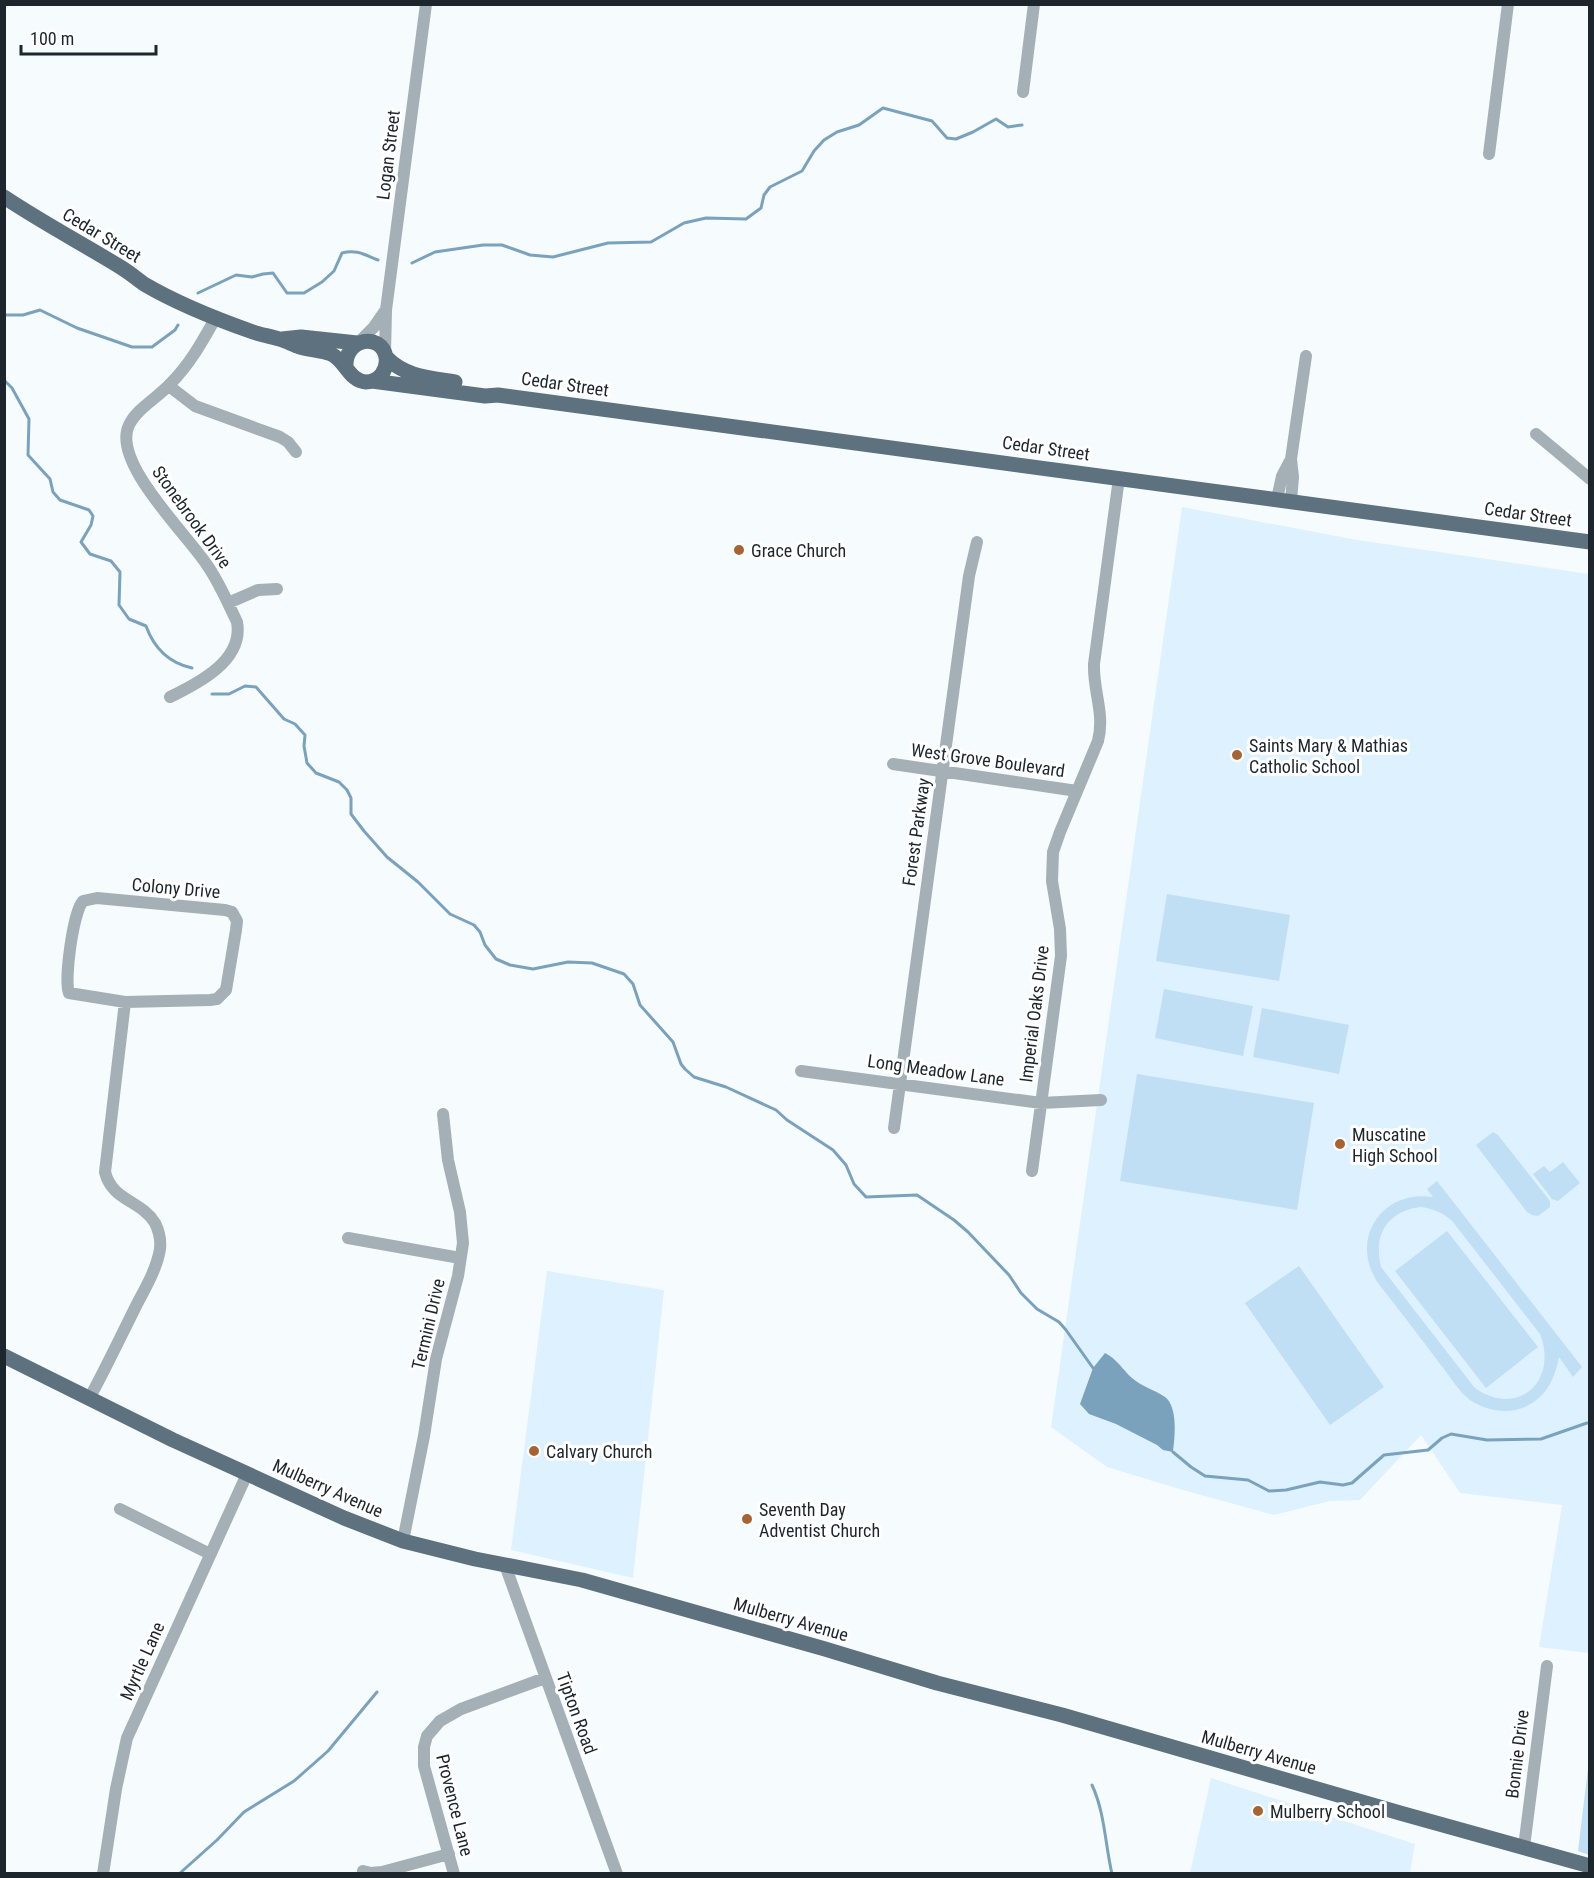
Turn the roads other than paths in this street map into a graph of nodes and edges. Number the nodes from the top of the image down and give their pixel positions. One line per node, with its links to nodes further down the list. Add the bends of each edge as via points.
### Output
1 (426, 4): 7 (street, Logan Street)
2 (1034, 4): 4 (street)
3 (1508, 4): 5 (street)
4 (1023, 92)
5 (1489, 154)
6 (4, 197): 8 (main road, Cedar Street, via 145,284)
7 (386, 310): 10 (street); 11 (street, Logan Street)
8 (215, 319): 9 (main road, Cedar Street); 15 (street, Stonebrook Drive, via 196,353)
9 (282, 339): 10 (main road, Cedar Street); 13 (main road, Cedar Street, via 297,347 332,354)
10 (358, 343): 11 (main road, via 371,342); 13 (main road, via 348,353)
11 (386, 355): 14 (main road, via 385,369); 16 (main road, Cedar Street, via 395,366 411,374 486,387)
12 (1306, 356): 21 (street, via 1291,459 1282,476)
13 (346, 366): 14 (main road, via 353,377)
14 (372, 381): 16 (main road, Cedar Street, via 484,396)
15 (170, 386): 18 (street, via 195,406 280,437); 25 (street, Stonebrook Drive, via 130,423 126,449 148,489 202,557)
16 (498, 394): 19 (main road, Cedar Street)
17 (1536, 434): 20 (street)
18 (296, 452)
19 (1119, 478): 21 (main road, Cedar Street); 29 (street, Imperial Oaks Drive, via 1094,664 1101,727)
20 (1589, 478)
21 (1284, 500): 23 (main road, Cedar Street)
22 (977, 542): 28 (street, Forest Parkway)
23 (1590, 542)
24 (278, 589): 25 (street, via 258,590)
25 (228, 603): 26 (street, Stonebrook Drive, via 239,631 236,648 195,684)
26 (170, 698)
27 (893, 764): 28 (street, West Grove Boulevard)
28 (943, 772): 29 (street, West Grove Boulevard); 32 (street, Forest Parkway)
29 (1077, 791): 34 (street, Imperial Oaks Drive, via 1052,864 1062,942)
30 (126, 1002): 30 (street, Colony Drive, via 74,995 68,990 77,912 83,901 108,899 235,914 229,983 222,995 210,1000); 41 (street, via 105,1172 114,1191 151,1218 160,1241 148,1282)
31 (801, 1071): 32 (street, Long Meadow Lane)
32 (900, 1083): 34 (street, Long Meadow Lane); 36 (street, Forest Parkway)
33 (1101, 1100): 34 (street, Long Meadow Lane)
34 (1041, 1103): 37 (street, Imperial Oaks Drive)
35 (443, 1114): 39 (street, Termini Drive, via 463,1230)
36 (894, 1128)
37 (1032, 1170)
38 (348, 1238): 39 (street)
39 (460, 1258): 44 (street, Termini Drive, via 436,1359)
40 (4, 1356): 41 (main road, Mulberry Avenue)
41 (90, 1399): 42 (main road, Mulberry Avenue)
42 (247, 1474): 44 (main road, Mulberry Avenue); 45 (street, Myrtle Lane)
43 (120, 1509): 45 (street)
44 (403, 1541): 46 (main road, Mulberry Avenue)
45 (210, 1554): 53 (street, Myrtle Lane, via 127,1738)
46 (505, 1565): 48 (street, Tipton Road); 49 (main road, Mulberry Avenue, via 582,1580)
47 (1546, 1666): 49 (street, Bonnie Drive)
48 (545, 1678): 50 (street, Provence Lane, via 461,1709 440,1721 427,1736 424,1766); 55 (street, Tipton Road)
49 (1524, 1847): 51 (main road, Mulberry Avenue)
50 (448, 1854): 52 (street, via 382,1872); 54 (street, Provence Lane)
51 (1590, 1866)
52 (363, 1871)
53 (103, 1874)
54 (454, 1874)
55 (616, 1874)

